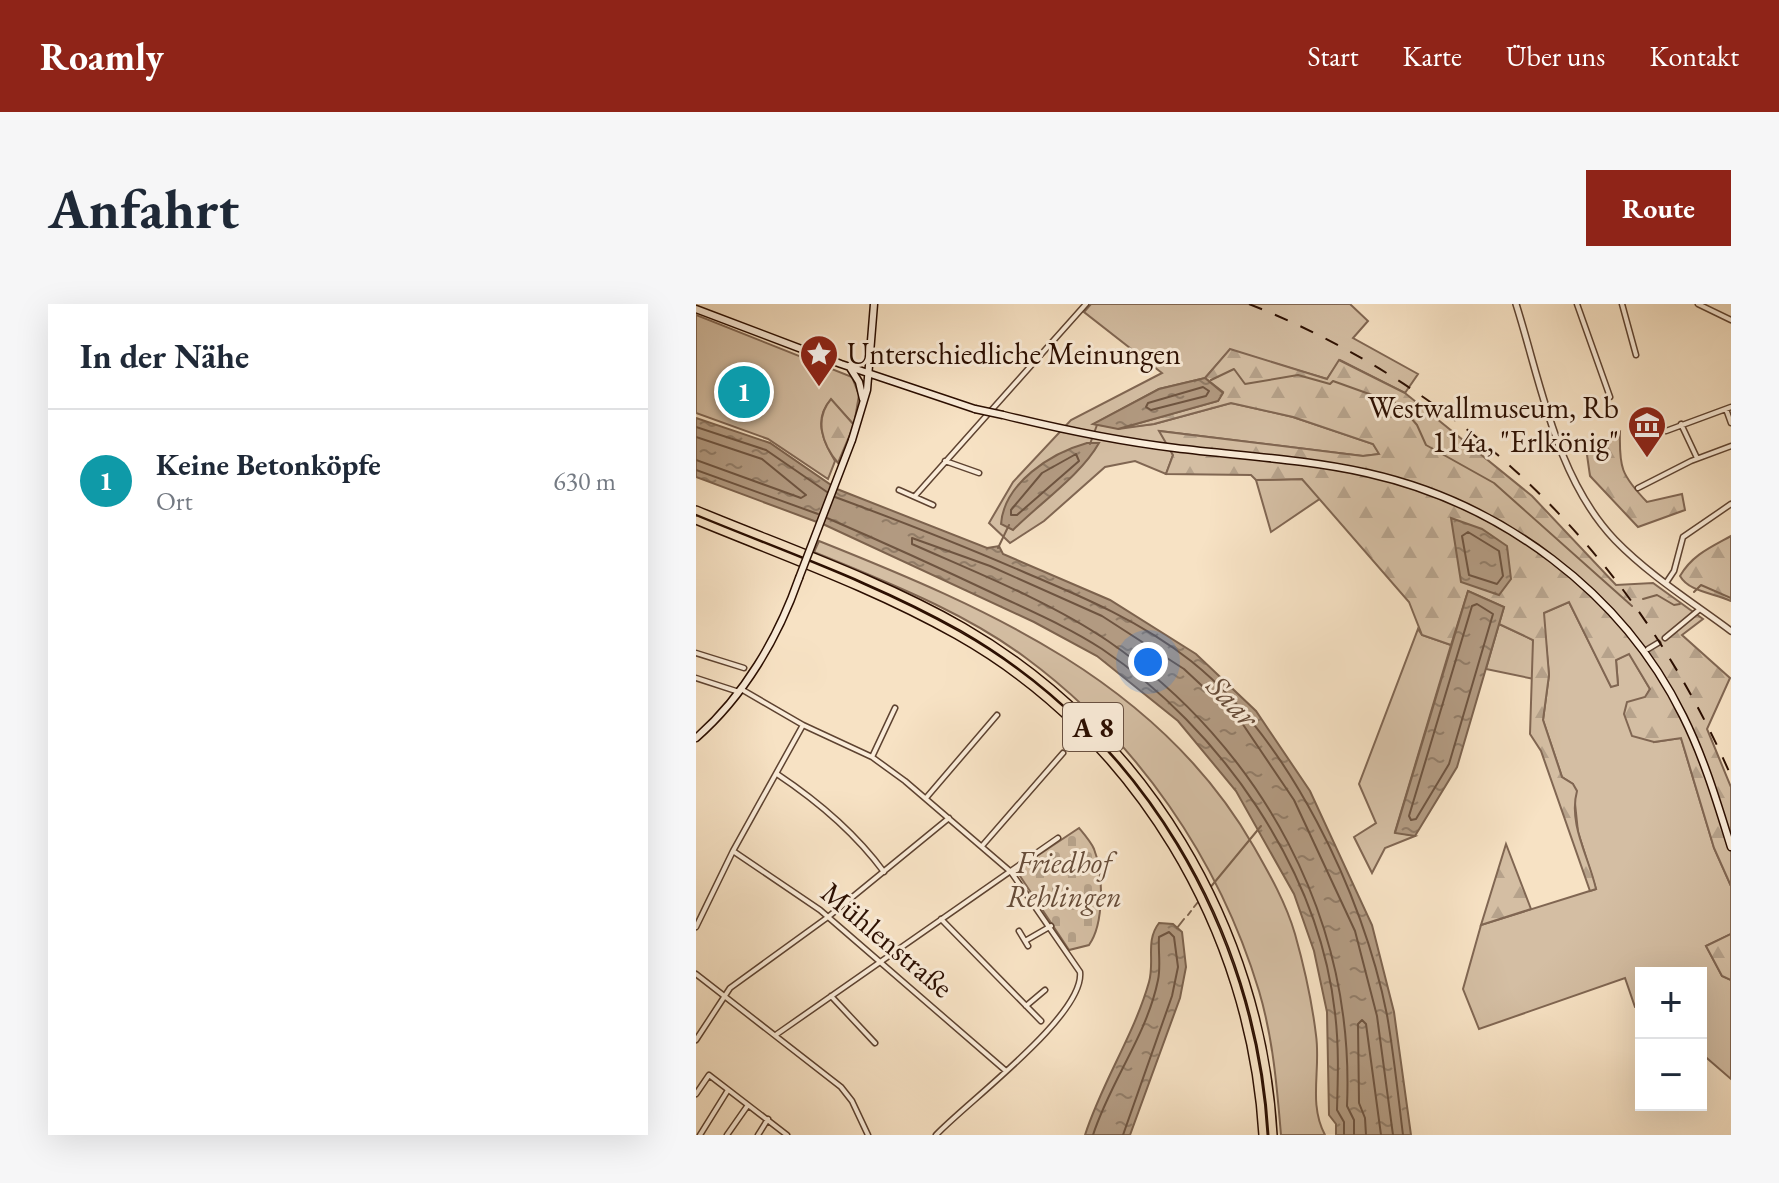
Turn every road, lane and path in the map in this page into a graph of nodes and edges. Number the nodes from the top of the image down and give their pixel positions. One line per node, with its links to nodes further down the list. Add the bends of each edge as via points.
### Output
1 (874, 304): 10 (main road)
2 (1086, 304): 22 (street)
3 (1516, 304): 31 (street, via 1573,480 1616,541)
4 (1577, 304): 14 (street)
5 (1622, 304): 9 (street)
6 (1698, 304): 8 (street)
7 (696, 309): 11 (main road)
8 (1731, 320)
9 (1636, 355)
10 (871, 356): 12 (main road); 13 (main road)
11 (849, 366): 12 (main road); 15 (main road)
12 (869, 373): 13 (main road); 15 (main road)
13 (891, 381): 52 (main road, bridge, via 975,409 1109,439 1365,472 1421,488 1498,522 1565,569 1616,617 1662,679 1697,748)
14 (1610, 397)
15 (864, 402): 40 (main road, bridge, via 782,622)
16 (1729, 408): 17 (street); 18 (street)
17 (1731, 423)
18 (1681, 424): 19 (street); 21 (street)
19 (1666, 431)
20 (1731, 446): 21 (street)
21 (1697, 459): 24 (street)
22 (945, 461): 23 (street); 26 (street)
23 (979, 473)
24 (1638, 488)
25 (899, 490): 26 (street)
26 (915, 496): 28 (street)
27 (1731, 504): 31 (street, via 1683,537)
28 (933, 505)
29 (696, 510): 83 (highway, A 8, via 887,589 964,628 1040,680 1109,744 1182,842 1226,928 1256,1020)
30 (696, 520): 82 (highway, A 8, via 884,598 959,636 1041,693 1092,740 1168,838 1217,932 1247,1023)
31 (1666, 583): 32 (street)
32 (1701, 608): 33 (street); 34 (street)
33 (1731, 631)
34 (1665, 638)
35 (1658, 643): 36 (street)
36 (1648, 649)
37 (696, 653): 38 (street)
38 (744, 668)
39 (696, 678): 40 (street)
40 (740, 691): 43 (street); 44 (main road)
41 (895, 708): 46 (street)
42 (997, 715): 48 (street)
43 (803, 725): 46 (street); 47 (street)
44 (696, 738)
45 (1063, 753): 51 (street)
46 (872, 757): 48 (street)
47 (777, 774): 53 (street); 55 (street, via 805,793)
48 (926, 798): 49 (street)
49 (949, 818): 51 (street); 55 (street)
50 (1058, 838): 54 (street)
51 (982, 846): 54 (street)
52 (1731, 847)
53 (733, 851): 56 (street, Mühlenstraße); 59 (street)
54 (1011, 872): 57 (street); 58 (street)
55 (884, 873): 56 (street)
56 (828, 917): 61 (street, Mühlenstraße); 64 (street)
57 (941, 919): 61 (street); 66 (street)
58 (1051, 926): 60 (street, via 1027,944); 71 (street, via 1075,963 1080,985 1049,1030)
59 (696, 927)
60 (1019, 931)
61 (879, 962): 65 (street); 71 (street, Mühlenstraße)
62 (696, 974): 64 (street)
63 (1045, 990): 66 (street)
64 (724, 994): 68 (street); 69 (street)
65 (831, 996): 68 (street); 70 (street)
66 (1026, 1006): 67 (street)
67 (1041, 1021)
68 (777, 1034): 80 (street, via 847,1093)
69 (696, 1040)
70 (875, 1043)
71 (1006, 1071): 81 (street)
72 (728, 1090): 73 (street, via 709,1075); 74 (street); 76 (street)
73 (696, 1094)
74 (748, 1105): 75 (street); 77 (street)
75 (768, 1119): 78 (street); 79 (street)
76 (700, 1135)
77 (727, 1135)
78 (758, 1135)
79 (787, 1135)
80 (868, 1135)
81 (936, 1135)
82 (1263, 1135)
83 (1273, 1135)

